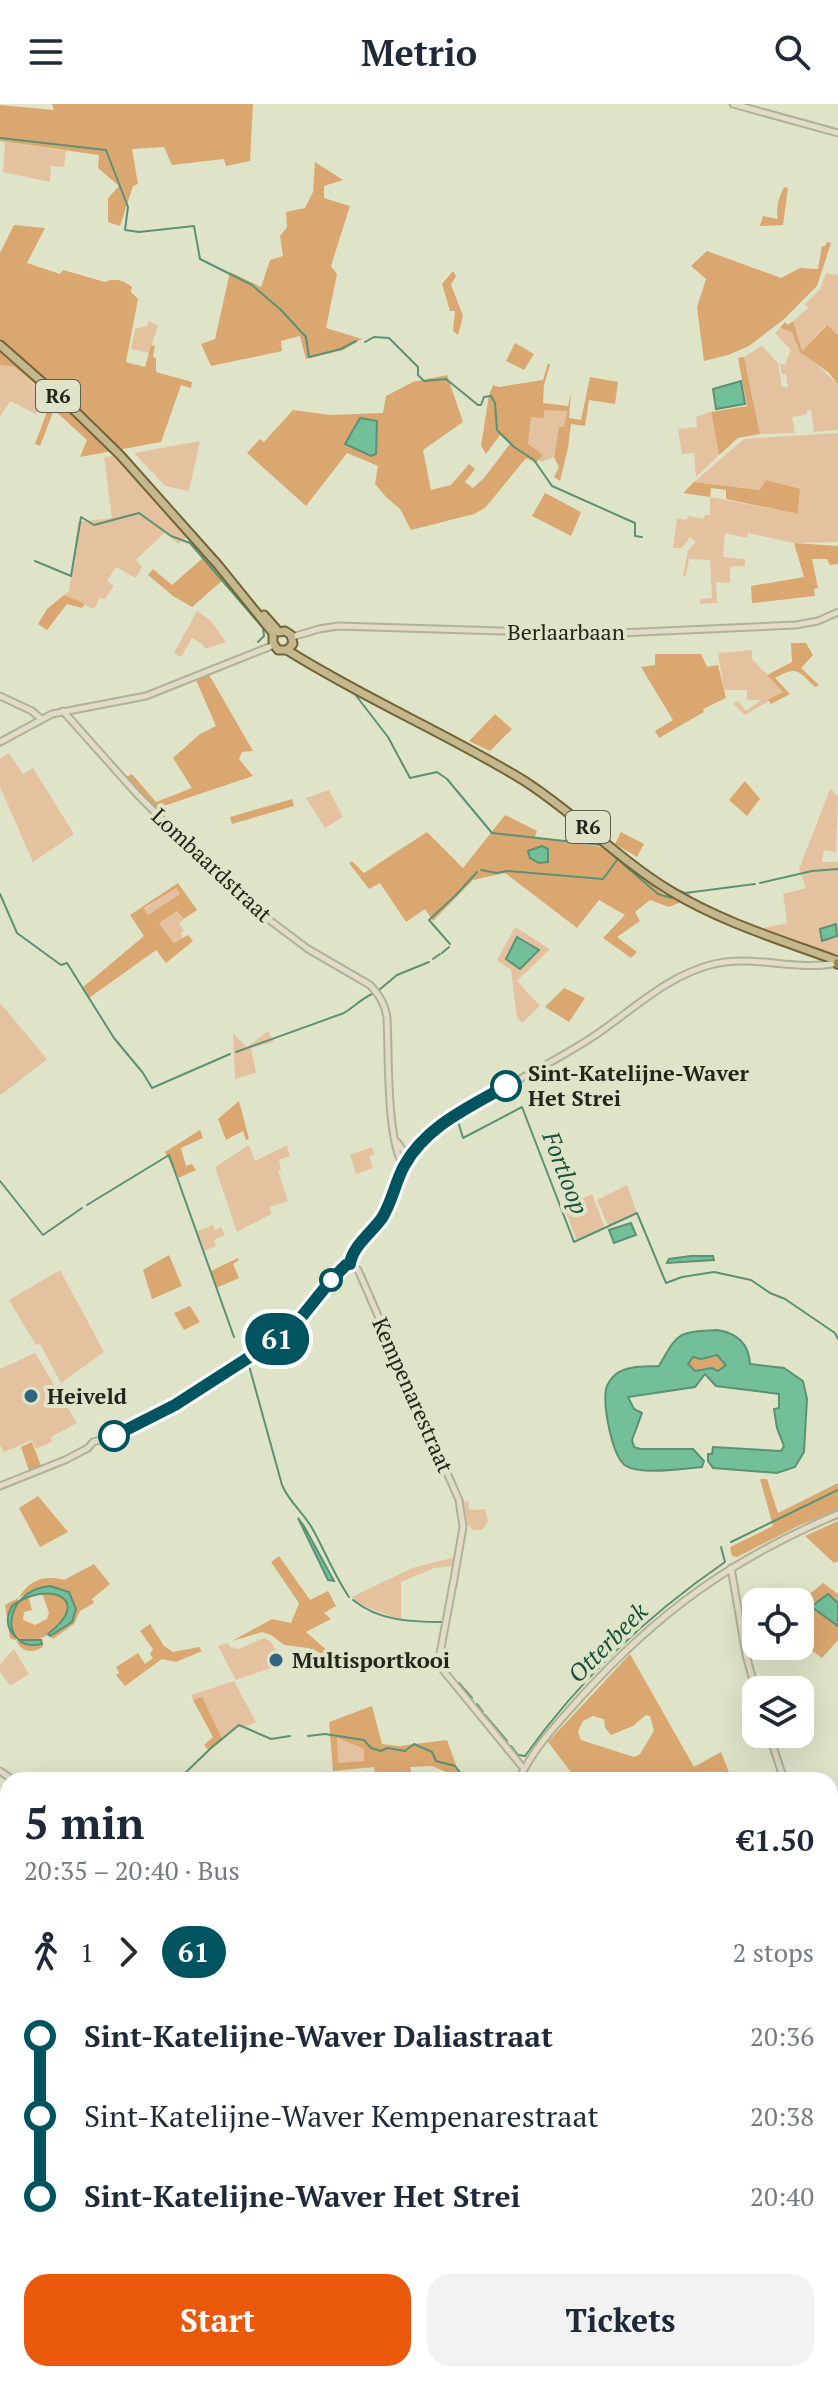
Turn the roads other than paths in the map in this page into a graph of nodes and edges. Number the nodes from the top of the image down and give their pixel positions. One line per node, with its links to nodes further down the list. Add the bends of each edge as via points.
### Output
1 (733, 104): 2 (street)
2 (838, 133)
3 (0, 345): 5 (main road, R6, via 118,452)
4 (838, 612): 6 (street, Berlaarbaan, via 796,625 597,634 338,626)
5 (277, 633): 6 (main road, R6, via 287,632); 7 (main road)
6 (291, 644): 7 (main road, R6, via 278,650); 12 (main road, R6, via 348,684 523,781 694,904)
7 (274, 645): 9 (street, via 146,696)
8 (0, 696): 10 (street)
9 (63, 711): 10 (street); 13 (street, Lombaardstraat, via 239,897 378,993 387,1018)
10 (40, 718): 11 (street)
11 (0, 742)
12 (837, 962): 15 (street, via 806,967 727,962 675,978 590,1039 447,1119)
13 (394, 1138): 14 (street, Lombaardstraat); 15 (street)
14 (397, 1148): 15 (street, Lombaardstraat); 16 (street, Lombaardstraat)
15 (410, 1157): 16 (street)
16 (404, 1167): 17 (street, via 387,1209)
17 (350, 1264): 18 (street, via 295,1325 195,1393 65,1460); 23 (street, Kempenarestraat, via 358,1270 463,1515 438,1664)
18 (0, 1486)
19 (838, 1514): 20 (street)
20 (731, 1567): 21 (street); 24 (street, via 637,1639 540,1744)
21 (752, 1676)
22 (774, 1748): 25 (street)
23 (521, 1772)
24 (526, 1772)
25 (781, 1772)

